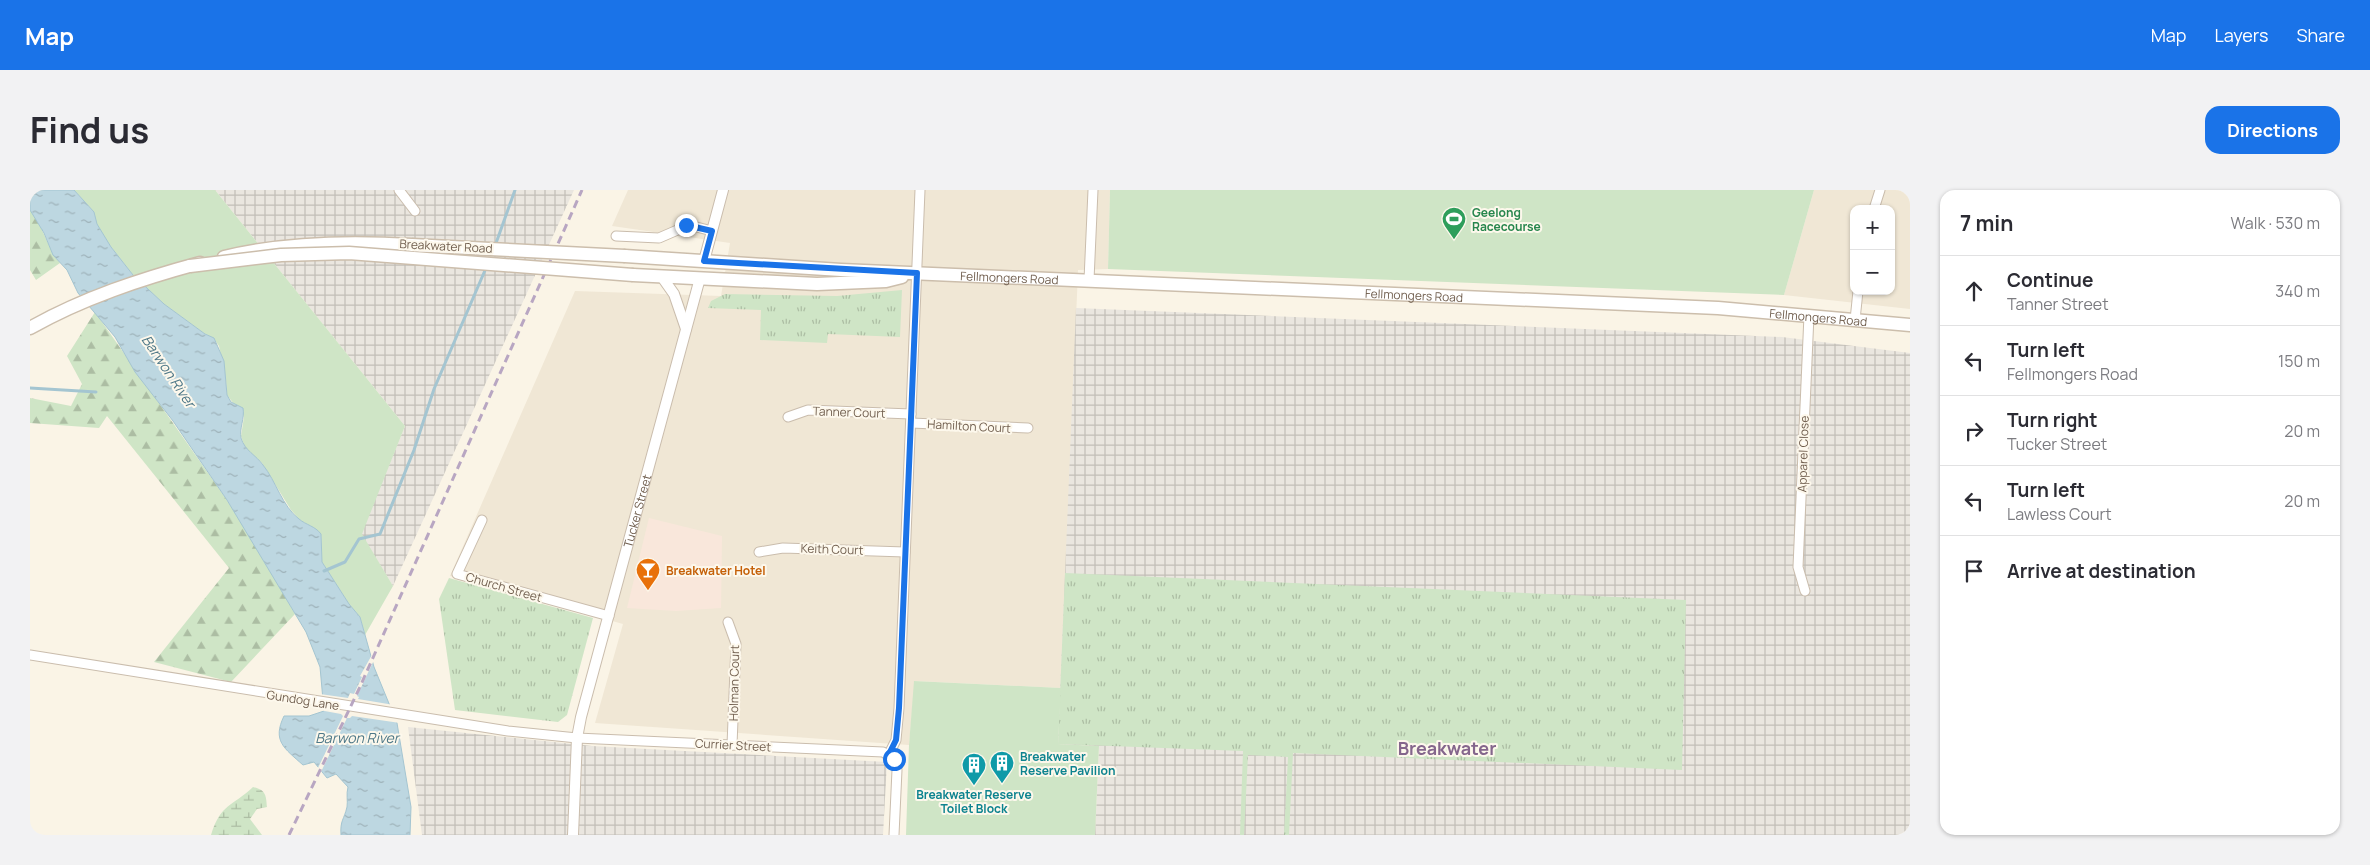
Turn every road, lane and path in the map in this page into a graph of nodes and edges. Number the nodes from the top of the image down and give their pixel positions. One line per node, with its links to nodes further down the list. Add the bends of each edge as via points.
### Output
1 (398, 190): 7 (street)
2 (723, 190): 8 (street, Tucker Street)
3 (920, 190): 12 (street)
4 (1093, 190): 15 (street)
5 (1880, 190): 6 (street)
6 (1875, 205)
7 (415, 211)
8 (712, 231): 9 (street, via 690,225 659,238); 10 (street, Tucker Street)
9 (616, 236)
10 (704, 261): 11 (main road, Breakwater Road, bridge, via 368,242 257,250); 12 (main road, Fellmongers Road); 14 (main road, Tucker Street)
11 (190, 266): 13 (main road, Breakwater Road, bridge, via 281,255 349,253); 20 (main road, Breakwater Road, via 115,289)
12 (917, 273): 14 (main road, Fellmongers Road, via 886,281 817,284); 15 (main road, Fellmongers Road); 23 (street)
13 (662, 276): 14 (main road, Breakwater Road); 21 (street, via 674,294)
14 (700, 278): 21 (street, Tucker Street)
15 (1089, 280): 17 (main road, Fellmongers Road, via 1696,307)
16 (1858, 295): 18 (street)
17 (1809, 315): 18 (main road, Fellmongers Road); 28 (street, Apparel Close, via 1798,568)
18 (1855, 320): 19 (main road, Fellmongers Road)
19 (1910, 325)
20 (30, 328)
21 (686, 329): 29 (street, Tucker Street)
22 (788, 417): 23 (street, Tanner Court, via 808,410)
23 (911, 419): 24 (street, Hamilton Court); 27 (street)
24 (1028, 428)
25 (482, 520): 29 (street, Church Street, via 457,574)
26 (759, 552): 27 (street, Keith Court, via 783,548)
27 (905, 552): 34 (street, via 898,730)
28 (1805, 591)
29 (609, 616): 32 (street, Tucker Street)
30 (728, 622): 33 (street, Holman Court, via 736,644)
31 (30, 655): 32 (street, Gundog Lane, via 315,702)
32 (577, 738): 33 (street, Currier Street); 35 (street, Tucker Street)
33 (732, 745): 34 (street, Currier Street)
34 (889, 754): 36 (street, via 897,770)
35 (573, 835)
36 (894, 835)

